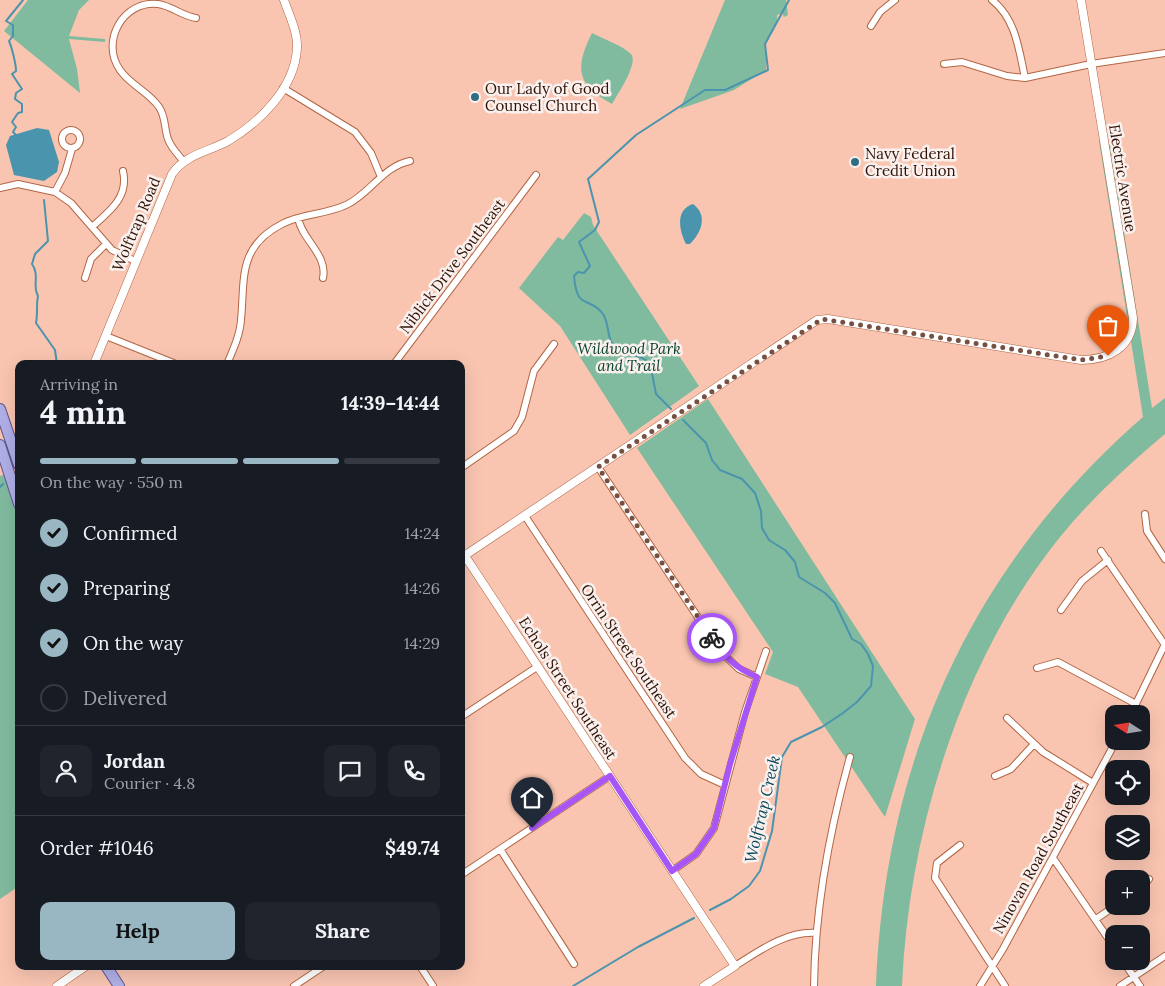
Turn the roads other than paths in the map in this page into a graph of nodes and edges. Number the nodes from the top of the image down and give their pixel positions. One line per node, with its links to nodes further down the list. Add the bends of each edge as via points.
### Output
1 (284, 0): 11 (street, via 297,48 292,71)
2 (895, 0): 6 (street, via 880,12)
3 (992, 0): 10 (street, via 1013,27)
4 (1081, 0): 9 (street, Electric Avenue)
5 (196, 18): 13 (street, via 166,6 145,5 120,21 112,44 115,60 122,72 160,108 169,141)
6 (871, 26)
7 (1165, 53): 9 (street)
8 (944, 64): 10 (street, via 962,62)
9 (1091, 64): 10 (street); 36 (street, Electric Avenue, via 1133,318 1128,339 1113,354 1100,359 1081,360 822,319)
10 (1025, 78)
11 (283, 88): 13 (street, via 257,120 226,142); 17 (street, via 355,132 371,153)
12 (72, 148): 19 (street)
13 (183, 161): 23 (street, Wolftrap Road, via 172,174)
14 (410, 161): 17 (street, via 393,167)
15 (123, 170): 21 (street, via 126,185 122,193)
16 (536, 175): 31 (street, Niblick Drive Southeast)
17 (382, 177): 20 (street, via 348,204)
18 (0, 188): 19 (street, via 18,184)
19 (55, 192): 21 (street, via 71,203)
20 (298, 218): 25 (street, via 302,232 321,259); 30 (street, via 266,234 247,262 242,280 240,329)
21 (92, 227): 22 (street)
22 (106, 244): 23 (street, via 119,255); 24 (street, via 91,259)
23 (135, 261): 26 (street, Wolftrap Road)
24 (85, 278)
25 (323, 278)
26 (106, 336): 28 (street, Wolftrap Road); 29 (street)
27 (554, 344): 35 (street, via 534,370 522,417 514,431)
28 (96, 360)
29 (166, 360)
30 (229, 360)
31 (397, 360)
32 (0, 409): 34 (main road)
33 (0, 445): 37 (main road)
34 (15, 453)
35 (465, 465)
36 (598, 467): 39 (street); 50 (street, via 720,652 739,669)
37 (15, 492)
38 (1145, 514): 43 (street, via 1147,531)
39 (525, 516): 41 (street); 60 (street, Orrin Street Southeast, via 685,758 701,774)
40 (1101, 551): 44 (street)
41 (465, 553)
42 (465, 559): 48 (street, Echols Street Southeast)
43 (1165, 559)
44 (1108, 560): 45 (street, via 1082,581); 46 (street)
45 (1061, 610)
46 (1165, 645): 51 (street)
47 (766, 652): 50 (street)
48 (537, 667): 52 (street); 57 (street, Echols Street Southeast)
49 (1037, 668): 51 (street, via 1058,662)
50 (757, 677): 60 (street)
51 (1136, 704)
52 (465, 714)
53 (1007, 718): 54 (street)
54 (1034, 744): 58 (street, via 1011,769); 59 (street)
55 (1111, 750): 59 (street, Ninovan Road Southeast)
56 (850, 757): 68 (street, via 827,853)
57 (610, 776): 62 (street); 64 (street, Echols Street Southeast)
58 (995, 776)
59 (1093, 783): 63 (street, Ninovan Road Southeast)
60 (725, 785): 64 (street, via 709,837 696,854)
61 (960, 845): 73 (street, via 932,867 937,883)
62 (500, 849): 65 (street); 71 (street)
63 (1053, 858): 67 (street); 73 (street, Ninovan Road Southeast)
64 (672, 871): 72 (street, Echols Street Southeast)
65 (465, 872)
66 (1105, 913): 67 (street)
67 (1096, 919): 69 (street)
68 (816, 933): 72 (street, via 778,941); 85 (street)
69 (1105, 933)
70 (1165, 956): 79 (street)
71 (574, 964)
72 (734, 966): 84 (street)
73 (992, 966): 86 (street, Ninovan Road Southeast); 87 (street)
74 (80, 970): 80 (street)
75 (109, 970): 81 (main road)
76 (318, 970): 82 (street)
77 (423, 970): 83 (street)
78 (1129, 970): 79 (street)
79 (1134, 977): 88 (street); 89 (street)
80 (57, 986)
81 (119, 986)
82 (294, 986)
83 (433, 986)
84 (704, 986)
85 (814, 986)
86 (980, 986)
87 (1005, 986)
88 (1120, 986)
89 (1140, 986)

